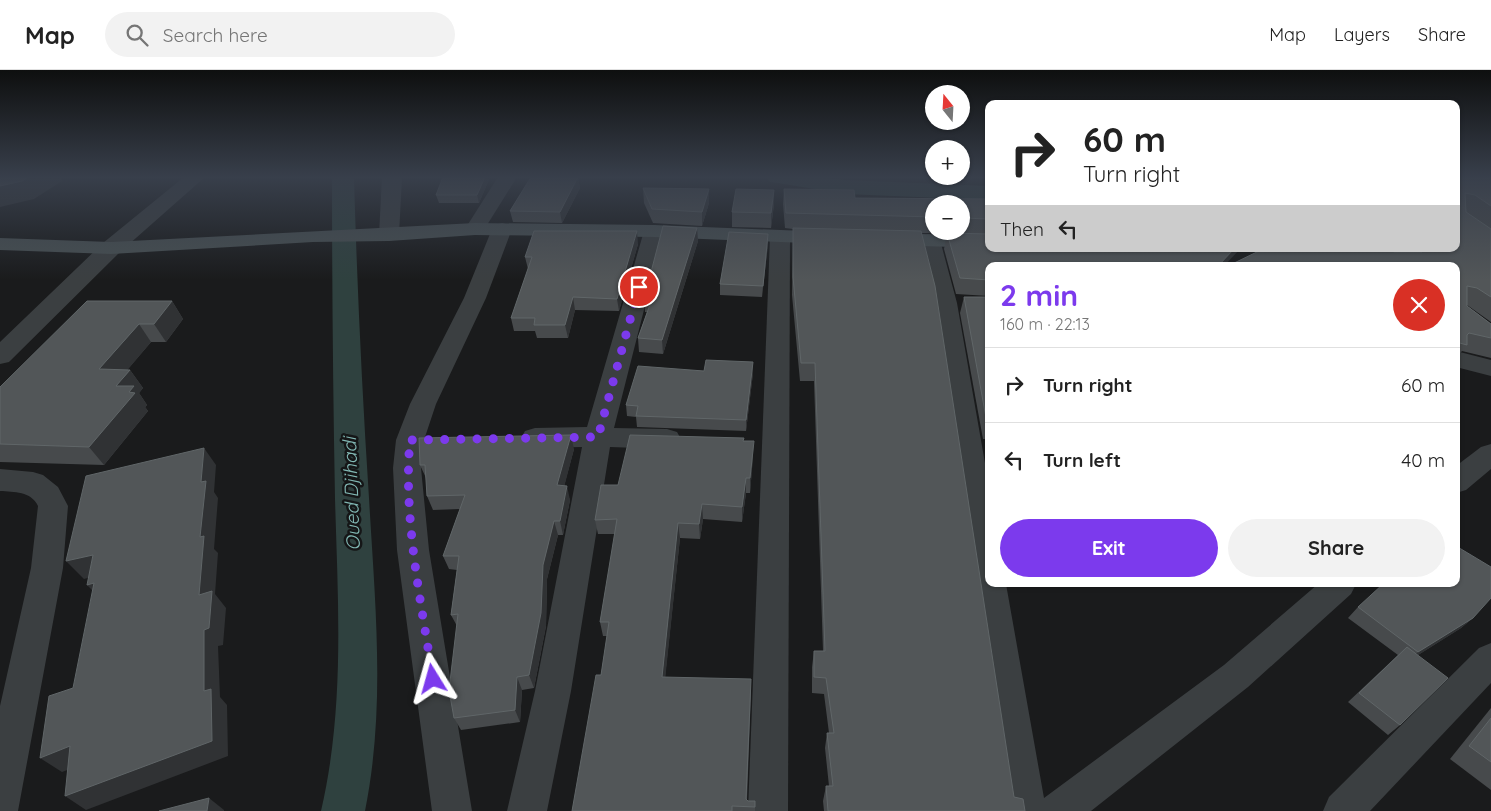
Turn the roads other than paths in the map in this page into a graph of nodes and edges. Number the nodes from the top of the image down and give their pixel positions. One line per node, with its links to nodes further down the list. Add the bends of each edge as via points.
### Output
1 (154, 212): 12 (street)
2 (390, 212): 6 (street)
3 (495, 212): 4 (street)
4 (489, 229): 5 (street); 6 (street); 19 (street, via 475,298 423,404)
5 (654, 231): 7 (street); 16 (street)
6 (388, 235): 12 (street, via 313,236)
7 (780, 237): 8 (street); 32 (street, via 766,443)
8 (925, 240)
9 (929, 240): 10 (street); 22 (street, via 954,303)
10 (985, 242)
11 (0, 244): 12 (street)
12 (111, 248): 13 (street)
13 (0, 356)
14 (1460, 360): 15 (street)
15 (1491, 368)
16 (598, 437): 17 (street); 20 (street); 31 (street, via 553,691)
17 (509, 438)
18 (439, 439): 19 (street)
19 (410, 440): 30 (street, via 407,468 413,550)
20 (687, 440)
21 (1491, 454): 23 (street)
22 (979, 464): 25 (street)
23 (1460, 479)
24 (0, 480): 29 (street, via 33,483 48,495 54,506 47,568)
25 (985, 532)
26 (991, 587): 33 (street)
27 (1337, 587): 34 (street, via 1236,676)
28 (1491, 659): 35 (street)
29 (0, 806)
30 (452, 811)
31 (527, 811)
32 (768, 811)
33 (1028, 811)
34 (1059, 811)
35 (1343, 811)

